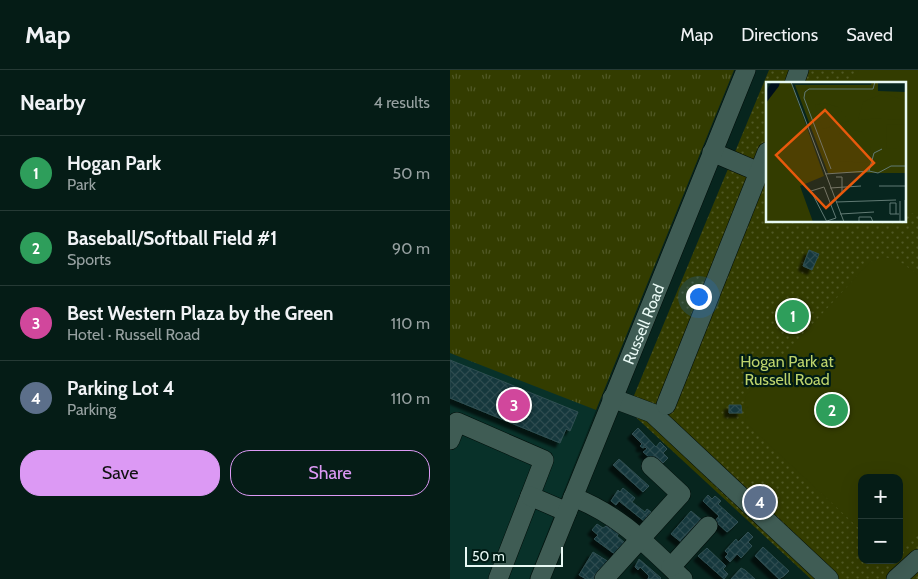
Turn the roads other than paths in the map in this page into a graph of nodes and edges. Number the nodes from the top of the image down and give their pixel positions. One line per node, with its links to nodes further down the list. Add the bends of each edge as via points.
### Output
1 (746, 70): 4 (street, Russell Road)
2 (799, 70): 3 (street)
3 (795, 82)
4 (712, 152): 6 (street); 7 (street, Russell Road)
5 (766, 154): 6 (street)
6 (759, 172): 8 (street)
7 (612, 398): 12 (street, Russell Road); 20 (street, via 652,413)
8 (666, 405)
9 (450, 440): 11 (street, via 458,422 544,460)
10 (651, 466): 14 (street, via 682,494)
11 (530, 496): 12 (street); 17 (street)
12 (570, 504): 14 (street, via 598,507); 18 (street, Russell Road)
13 (708, 526): 16 (street)
14 (640, 539): 16 (street); 19 (street)
15 (918, 558): 21 (street)
16 (677, 573)
17 (498, 579)
18 (540, 579)
19 (604, 579)
20 (829, 579)
21 (896, 579)

